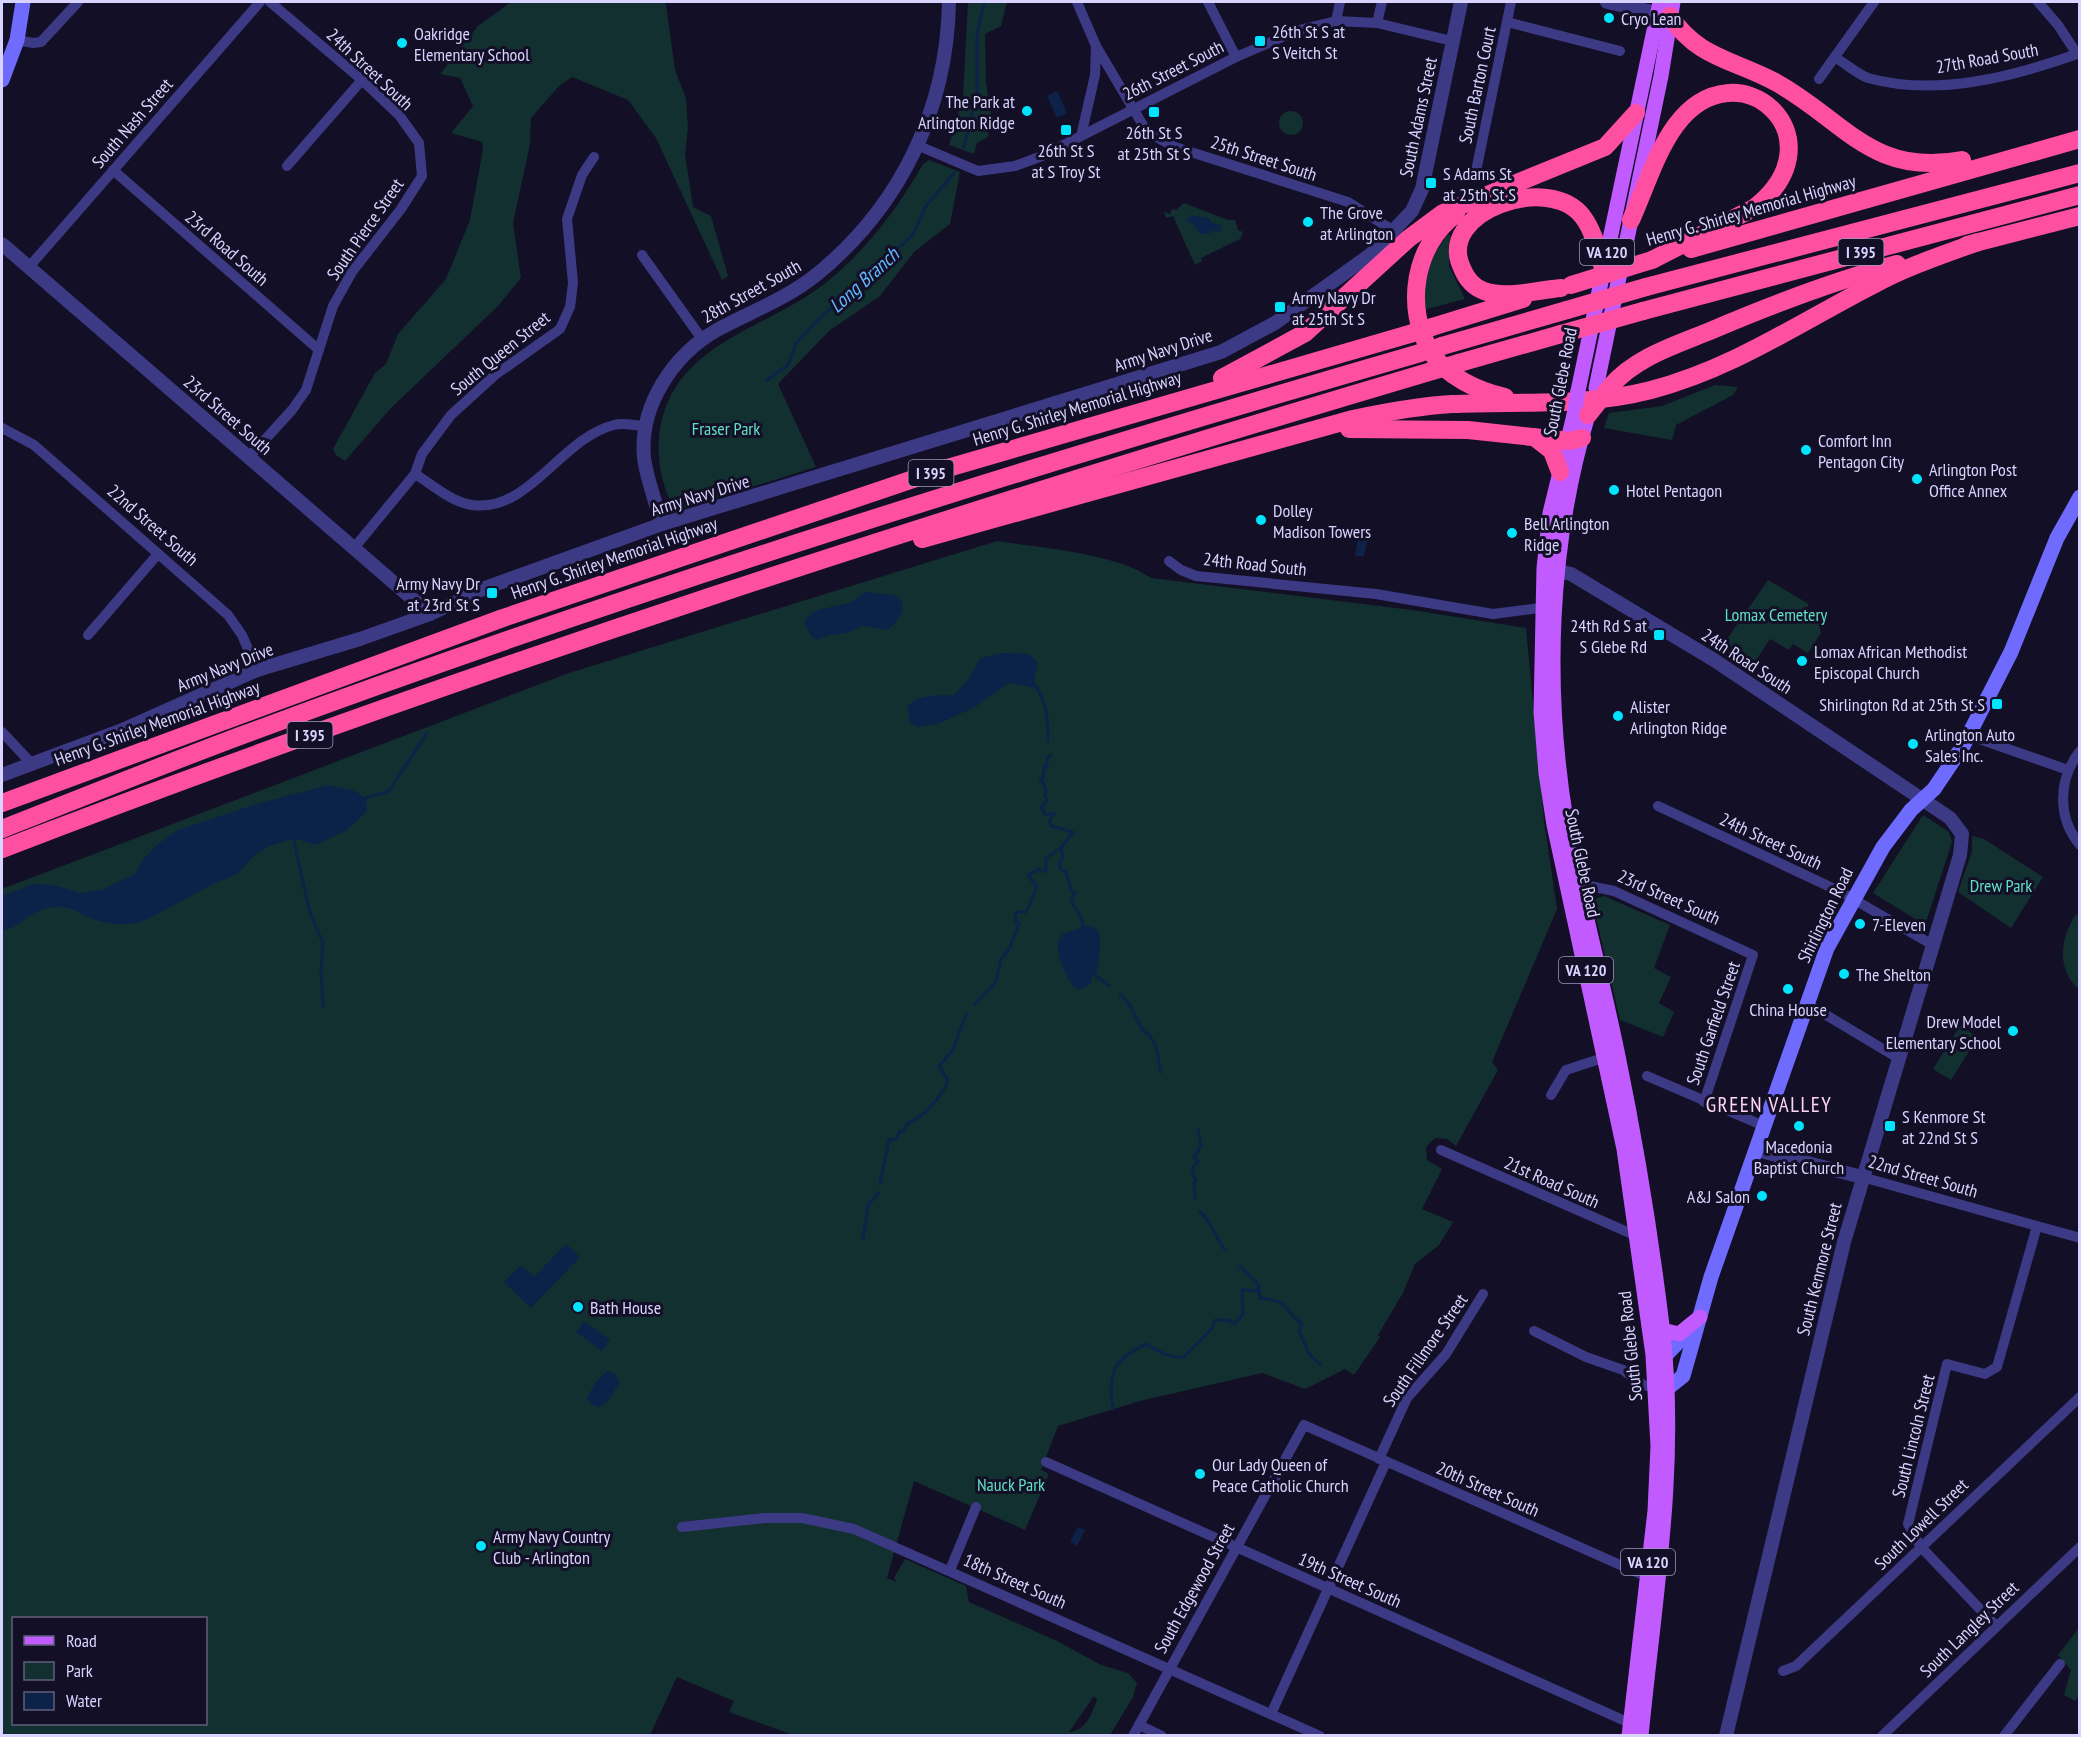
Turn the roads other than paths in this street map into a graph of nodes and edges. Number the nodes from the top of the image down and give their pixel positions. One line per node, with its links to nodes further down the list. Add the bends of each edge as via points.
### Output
1 (23, 2): 19 (main road)
2 (78, 2): 19 (street, via 41,42)
3 (260, 2): 37 (street, South Nash Street)
4 (270, 2): 27 (street, 24th Street South)
5 (949, 2): 32 (street, 28th Street South, via 944,67)
6 (1077, 2): 21 (street, 25th Street South)
7 (1208, 2): 23 (street)
8 (1340, 2): 16 (street)
9 (1382, 2): 18 (street)
10 (1461, 2): 20 (street, South Adams Street)
11 (1511, 2): 17 (street, South Barton Court)
12 (1607, 2): 15 (street)
13 (1874, 2): 24 (street)
14 (2038, 2): 24 (street, 27th Road South, via 2077,54 2033,69 1939,85 1899,84 1865,77)
15 (1665, 8): 29 (main road, South Glebe Road / VA 120); 35 (highway, via 1684,35 1701,49 1778,83 1876,151 1914,163 1937,165 1964,159); 45 (main road, South Glebe Road / VA 120)
16 (1336, 21): 18 (street, 26th Street South); 23 (street, 26th Street South, via 1299,30)
17 (1507, 22): 22 (street); 40 (street, South Barton Court)
18 (1377, 23): 20 (street, 26th Street South)
19 (16, 40): 26 (main road)
20 (1452, 41): 46 (street, South Adams Street, via 1422,189 1412,211)
21 (1096, 46): 28 (street, 25th Street South); 30 (street, via 1095,75)
22 (1620, 51)
23 (1236, 57): 28 (street, 26th Street South)
24 (1836, 58): 25 (street)
25 (1819, 79)
26 (2, 80)
27 (363, 80): 36 (street); 39 (street, 24th Street South, via 399,115 419,143)
28 (1132, 110): 30 (street, 26th Street South); 46 (street, 25th Street South, via 1147,132 1175,147 1348,202)
29 (1636, 113): 42 (highway, via 1605,147); 52 (main road, South Glebe Road / VA 120)
30 (1081, 136): 32 (street, 26th Street South, via 1015,166 978,171)
31 (2079, 139): 35 (highway, Henry G. Shirley Memorial Highway / I 395)
32 (919, 146): 54 (street, 28th Street South, via 882,206 840,254 780,299)
33 (594, 157): 67 (street, South Queen Street, via 582,175 567,219 573,283 570,307 561,329 495,375 451,415 422,454)
34 (2079, 161): 43 (highway)
35 (1984, 164): 50 (highway, Henry G. Shirley Memorial Highway / I 395)
36 (287, 166)
37 (112, 170): 51 (street, South Nash Street); 55 (street, 23rd Road South)
38 (2079, 173): 43 (highway)
39 (422, 176): 55 (street, South Pierce Street, via 352,272 333,306)
40 (1475, 176)
41 (2079, 195): 76 (highway, I 395, bridge, via 1459,363 982,508)
42 (1482, 196): 57 (highway, via 1453,216 1430,245 1420,266 1416,312 1432,353 1448,370 1483,391); 58 (highway, via 1443,213 1418,230 1305,333 1237,372)
43 (1962, 204): 88 (highway, bridge, via 1646,287 1161,428 686,580 240,736)
44 (2079, 216): 47 (highway)
45 (1631, 220): 50 (highway, via 1676,125 1707,98 1741,92 1771,108 1781,120 1790,150 1788,166 1769,196 1754,208); 56 (main road, South Glebe Road / VA 120)
46 (1394, 231): 69 (street, Army Navy Drive, via 1371,255 1275,323 1221,352)
47 (1978, 242): 56 (highway, via 1870,271 1740,319 1633,366); 57 (highway, via 1874,284 1763,346 1688,380 1648,391)
48 (2, 243): 51 (street, 23rd Street South)
49 (642, 255): 54 (street)
50 (1652, 260): 53 (highway, Henry G. Shirley Memorial Highway / I 395, bridge)
51 (29, 267): 65 (street, 23rd Street South)
52 (1603, 268): 53 (highway, via 1582,217 1552,197 1533,196 1497,206 1479,216 1461,236 1461,267 1480,290 1508,293); 59 (main road, South Glebe Road / VA 120, bridge, via 1578,391)
53 (1566, 286): 58 (highway, Henry G. Shirley Memorial Highway / I 395, bridge)
54 (702, 339): 60 (street, 28th Street South, via 668,373 652,403)
55 (319, 350): 65 (street, South Pierce Street, via 306,390)
56 (1604, 387): 59 (highway, bridge)
57 (1539, 403): 64 (highway, via 1402,409 1309,429)
58 (1156, 406): 86 (highway, Henry G. Shirley Memorial Highway / I 395, via 934,472 503,618)
59 (1581, 415): 63 (main road, South Glebe Road / VA 120)
60 (646, 426): 67 (street, via 615,424 590,436 555,461 520,494 489,506 454,500); 69 (street, 28th Street South, via 644,458)
61 (2, 428): 71 (street, 22nd Street South, via 34,445)
62 (1532, 436): 63 (highway); 64 (highway, via 1362,428); 66 (highway, via 1554,453)
63 (1576, 440): 66 (main road, South Glebe Road / VA 120); 73 (main road, South Glebe Road / VA 120, via 1566,513)
64 (1247, 448): 76 (highway, via 899,545 689,615)
65 (249, 457): 70 (street, 23rd Street South)
66 (1560, 472): 73 (main road, South Glebe Road / VA 120, via 1550,513)
67 (416, 474): 70 (street, South Queen Street)
68 (2079, 497): 80 (main road, Shirlington Road, via 2057,538 2012,652)
69 (662, 524): 75 (street, Army Navy Drive, via 485,588)
70 (354, 548): 75 (street, 23rd Street South)
71 (158, 554): 77 (street); 78 (street, 22nd Street South, via 228,615 242,635)
72 (1169, 561): 74 (street, 24th Road South, via 1196,576 1376,594 1493,614)
73 (1551, 569): 74 (main road, South Glebe Road / VA 120); 85 (street, 24th Road South, via 1597,589 1714,660)
74 (1548, 607): 91 (main road, South Glebe Road / VA 120, via 1541,712 1546,773)
75 (430, 614): 78 (street, Army Navy Drive)
76 (620, 627): 90 (highway, I 395, via 376,711)
77 (88, 635)
78 (256, 670): 82 (street, Army Navy Drive, via 126,729)
79 (2, 732): 82 (street)
80 (1968, 735): 83 (street); 85 (main road, Shirlington Road, via 1941,780)
81 (2079, 751): 83 (street)
82 (32, 764): 84 (street, Army Navy Drive)
83 (2068, 770): 89 (street, via 2063,809)
84 (2, 776)
85 (1923, 800): 92 (main road, Shirlington Road, via 1883,847); 93 (street, South Kenmore Street, via 1956,824 1963,840)
86 (2, 802)
87 (1658, 807): 92 (street, 24th Street South)
88 (2, 829)
89 (2079, 845)
90 (2, 849)
91 (1573, 883): 94 (street, 23rd Street South, via 1614,891); 96 (main road, South Glebe Road / VA 120)
92 (1854, 898): 93 (street, 24th Street South); 95 (main road, Shirlington Road, via 1827,948)
93 (1931, 944): 97 (street, South Kenmore Street)
94 (1753, 955): 100 (street, South Garfield Street)
95 (1806, 1003): 97 (street); 101 (main road, Shirlington Road)
96 (1612, 1056): 99 (street, via 1566,1070); 106 (main road, South Glebe Road / VA 120)
97 (1898, 1058): 104 (street, South Kenmore Street)
98 (1647, 1076): 100 (street)
99 (1551, 1095)
100 (1704, 1102): 101 (street)
101 (1764, 1126): 103 (main road, Shirlington Road)
102 (1441, 1150): 106 (street, 21st Road South)
103 (1756, 1150): 104 (street, 22nd Street South); 109 (main road, Shirlington Road)
104 (1862, 1177): 105 (street, 22nd Street South); 136 (street, South Kenmore Street)
105 (2037, 1226): 107 (street, 22nd Street South); 121 (street, South Lincoln Street, via 1999,1362 1992,1372 1977,1373 1947,1364 1908,1524)
106 (1644, 1238): 110 (main road, South Glebe Road / VA 120); 112 (main road, South Glebe Road / VA 120)
107 (2079, 1238)
108 (1483, 1294): 116 (street, South Fillmore Street, via 1446,1354 1407,1398)
109 (1700, 1317): 110 (main road, via 1679,1334); 112 (main road, via 1689,1334); 113 (main road, Shirlington Road, via 1683,1376)
110 (1662, 1330): 112 (main road, South Glebe Road / VA 120)
111 (1534, 1331): 113 (street, via 1587,1358 1631,1374 1644,1385)
112 (1659, 1362): 113 (main road, South Glebe Road / VA 120)
113 (1665, 1386): 124 (main road, South Glebe Road / VA 120, via 1668,1470)
114 (2079, 1396): 121 (street, South Lowell Street)
115 (1304, 1425): 116 (street, 20th Street South); 120 (street, South Edgewood Street)
116 (1383, 1460): 124 (street, 20th Street South); 125 (street, South Fillmore Street)
117 (1046, 1462): 120 (street, 19th Street South)
118 (976, 1507): 123 (street)
119 (682, 1527): 123 (street, 18th Street South, via 765,1518 827,1521)
120 (1236, 1547): 125 (street, 19th Street South); 128 (street, South Edgewood Street)
121 (1921, 1547): 126 (street); 129 (street, South Lowell Street, via 1796,1666)
122 (2079, 1547): 126 (street, South Langley Street)
123 (950, 1570): 128 (street, 18th Street South)
124 (1653, 1579): 132 (main road, South Glebe Road / VA 120)
125 (1328, 1588): 130 (street, South Fillmore Street); 132 (street, 19th Street South)
126 (1996, 1626): 137 (street, South Langley Street)
127 (2060, 1664): 138 (street)
128 (1169, 1668): 130 (street, 18th Street South); 131 (street, South Edgewood Street)
129 (1783, 1671)
130 (1271, 1714): 135 (street, 18th Street South)
131 (1138, 1725): 133 (street, South Edgewood Street); 134 (street)
132 (1635, 1730)
133 (1133, 1736)
134 (1162, 1736)
135 (1320, 1736)
136 (1726, 1736)
137 (1882, 1736)
138 (2004, 1736)

